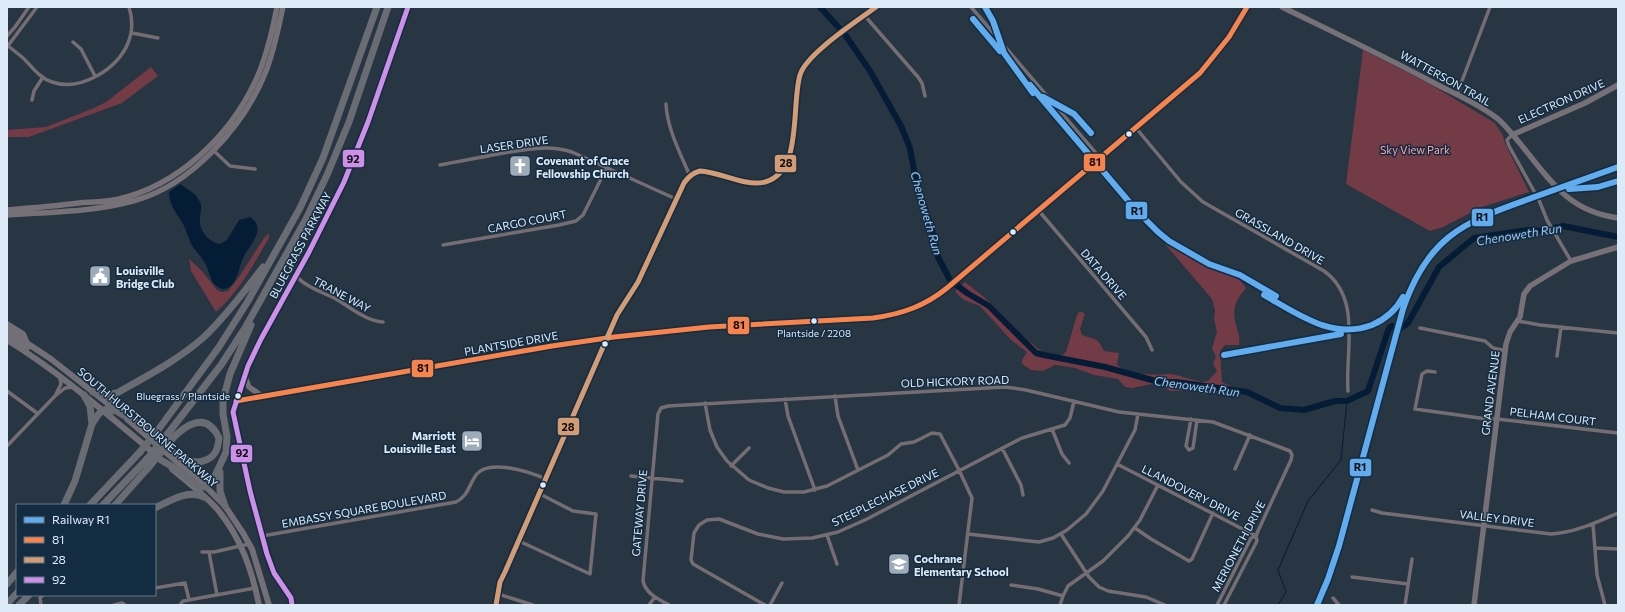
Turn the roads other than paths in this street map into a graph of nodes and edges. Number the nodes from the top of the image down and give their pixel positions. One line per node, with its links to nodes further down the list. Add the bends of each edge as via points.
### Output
1 (29, 7): 16 (street)
2 (37, 7): 19 (street)
3 (129, 7): 15 (street, via 133,23)
4 (277, 7): 38 (street, via 267,51 255,83 237,113 218,137 186,167 149,189 117,199)
5 (283, 7): 29 (street, via 273,52 260,86 241,116)
6 (377, 7): 44 (highway, via 323,158 300,208)
7 (388, 7): 47 (highway, via 349,122 327,175)
8 (408, 7): 46 (street, BLUEGRASS PARKWAY, via 353,161)
9 (876, 7): 14 (street)
10 (971, 7): 30 (street)
11 (1247, 7): 27 (street, PLANTSIDE DRIVE, via 1230,37 1200,73)
12 (1282, 7): 23 (street, WATTERSON TRAIL)
13 (1490, 7): 23 (street)
14 (865, 16): 24 (street, via 918,77); 34 (street, via 810,58 802,69 790,154 779,174 769,181 758,183 700,171)
15 (132, 33): 17 (street); 20 (street, via 126,48 118,58 110,67)
16 (7, 36)
17 (158, 38)
18 (73, 42): 20 (street, via 81,50)
19 (7, 46): 21 (street)
20 (95, 76): 21 (street, via 66,85)
21 (43, 77): 25 (street)
22 (1618, 85): 28 (street, ELECTRON DRIVE, via 1586,103)
23 (1457, 94): 28 (street, WATTERSON TRAIL, via 1496,118)
24 (925, 96)
25 (32, 100)
26 (666, 104): 34 (street, via 671,127)
27 (1136, 128): 30 (street, PLANTSIDE DRIVE); 69 (street, GRASSLAND DRIVE, via 1195,196 1333,279 1345,298 1348,312)
28 (1512, 134): 35 (street, via 1507,140 1509,146); 41 (street, WATTERSON TRAIL, via 1556,189 1594,213)
29 (213, 150): 33 (street, via 230,166); 40 (street, via 179,178 134,201)
30 (1100, 158): 39 (street, PLANTSIDE DRIVE)
31 (440, 165): 32 (street, LASER DRIVE, via 547,147 572,152)
32 (607, 167): 36 (street, LASER DRIVE); 42 (street, CARGO COURT, via 586,212 576,221 560,226)
33 (255, 169)
34 (690, 176): 36 (street)
35 (1534, 191)
36 (676, 199): 56 (street, via 638,282 617,315)
37 (1539, 200): 45 (street, via 1553,232)
38 (7, 210)
39 (1038, 211): 56 (street, PLANTSIDE DRIVE, via 937,296 919,306 889,316 709,328); 60 (street, DATA DRIVE, via 1146,337)
40 (7, 216)
41 (1618, 218)
42 (443, 245)
43 (1618, 247): 45 (street, GRAND AVENUE)
44 (272, 259): 72 (highway, via 227,313 203,337 164,366); 118 (highway, bridge, via 219,346 158,430)
45 (1570, 261): 48 (street, GRAND AVENUE, via 1527,290)
46 (296, 276): 49 (street, TRANE WAY, via 312,288 371,320); 67 (street, BLUEGRASS PARKWAY, via 261,339)
47 (263, 296): 93 (highway, via 221,365); 101 (highway, via 226,388 222,409 227,444)
48 (1518, 321): 51 (street); 61 (street, GRAND AVENUE, via 1508,336)
49 (383, 322)
50 (7, 324): 58 (main road, via 22,334)
51 (1561, 327): 54 (street); 62 (street)
52 (1420, 328): 61 (street, via 1485,341 1493,348)
53 (7, 330): 58 (main road, SOUTH HURSTBOURNE PARKWAY)
54 (1618, 333)
55 (7, 335): 59 (main road, via 24,346)
56 (608, 338): 75 (street, PLANTSIDE DRIVE); 109 (street)
57 (7, 340): 64 (main road, SOUTH HURSTBOURNE PARKWAY)
58 (27, 342): 59 (main road, SOUTH HURSTBOURNE PARKWAY)
59 (38, 349): 63 (main road, SOUTH HURSTBOURNE PARKWAY)
60 (1152, 350)
61 (1506, 351): 87 (street, GRAND AVENUE)
62 (1557, 356)
63 (51, 359): 64 (main road); 71 (main road, SOUTH HURSTBOURNE PARKWAY)
64 (38, 360): 66 (main road, SOUTH HURSTBOURNE PARKWAY)
65 (1435, 372): 87 (street, PELHAM COURT, via 1422,374 1415,408)
66 (59, 375): 68 (main road, SOUTH HURSTBOURNE PARKWAY); 74 (street, via 61,384)
67 (245, 376): 75 (street, via 249,387); 78 (street, BLUEGRASS PARKWAY)
68 (74, 387): 73 (main road, SOUTH HURSTBOURNE PARKWAY); 74 (street, via 65,388)
69 (1348, 391)
70 (7, 392): 84 (street)
71 (92, 392): 72 (highway, via 105,395); 81 (main road, SOUTH HURSTBOURNE PARKWAY)
72 (117, 393): 81 (highway, via 111,398)
73 (84, 395): 81 (main road, SOUTH HURSTBOURNE PARKWAY); 89 (highway, via 90,406)
74 (55, 396): 84 (street)
75 (262, 396): 78 (street, PLANTSIDE DRIVE)
76 (835, 396): 77 (street, OLD HICKORY ROAD); 79 (street, OLD HICKORY ROAD, via 1005,387); 105 (street, via 838,416)
77 (785, 399): 80 (street, OLD HICKORY ROAD); 113 (street, via 788,416)
78 (236, 401): 132 (street, BLUEGRASS PARKWAY, via 233,419)
79 (1074, 401): 85 (street, OLD HICKORY ROAD); 90 (street, STEEPLECHASE DRIVE, via 1068,422)
80 (705, 403): 82 (street, OLD HICKORY ROAD, via 664,406); 103 (street, via 714,441)
81 (107, 410): 83 (highway); 89 (highway, via 98,414); 98 (main road, SOUTH HURSTBOURNE PARKWAY)
82 (659, 410): 108 (street, GATEWAY DRIVE)
83 (116, 411): 93 (highway, via 143,427 179,456 193,463 210,459 215,453 219,438 212,426 196,423 186,426); 112 (main road, SOUTH HURSTBOURNE PARKWAY)
84 (37, 413): 94 (street)
85 (1138, 414): 86 (street, OLD HICKORY ROAD); 102 (street, via 1134,430)
86 (1191, 419): 88 (street, OLD HICKORY ROAD); 88 (street, via 1186,446 1189,450 1193,448)
87 (1497, 419): 91 (street, PELHAM COURT); 127 (street, GRAND AVENUE)
88 (1197, 420): 92 (street, OLD HICKORY ROAD, via 1219,424)
89 (92, 424): 117 (highway, via 75,481)
90 (1052, 429): 96 (street, STEEPLECHASE DRIVE, via 1022,438); 100 (street, via 1062,454)
91 (1618, 433)
92 (1250, 435): 97 (street, OLD HICKORY ROAD); 104 (street)
93 (168, 439): 99 (highway, bridge)
94 (7, 446)
95 (749, 448): 103 (street)
96 (1002, 448): 106 (street, STEEPLECHASE DRIVE); 115 (street, via 1021,485)
97 (1291, 452): 133 (street, MERIONETH DRIVE, via 1290,460)
98 (161, 460): 112 (highway, via 199,487); 116 (main road, SOUTH HURSTBOURNE PARKWAY)
99 (147, 463): 119 (highway); 120 (highway)
100 (1069, 463)
101 (221, 464): 112 (highway); 121 (highway, via 219,484)
102 (1117, 464): 111 (street, LLANDOVERY DRIVE); 130 (street, via 1094,504)
103 (731, 466): 113 (street, via 749,480 768,488 784,492)
104 (1235, 469)
105 (858, 470): 106 (street, via 888,455 901,444 914,442 932,432 941,436); 113 (street, via 833,484)
106 (959, 470): 129 (street, via 972,498); 131 (street, STEEPLECHASE DRIVE, via 867,519)
107 (630, 476): 108 (street)
108 (652, 478): 110 (street); 159 (street, GATEWAY DRIVE, via 643,581 646,589)
109 (546, 479): 114 (street); 132 (street, EMBASSY SQUARE BOULEVARD, via 522,470 487,468 478,472 465,495 455,502)
110 (682, 481)
111 (1158, 485): 124 (street, LLANDOVERY DRIVE); 128 (street)
112 (206, 487): 121 (main road, SOUTH HURSTBOURNE PARKWAY)
113 (814, 490)
114 (540, 494): 134 (street); 134 (street, via 573,511 596,514 590,574)
115 (1023, 495)
116 (204, 497): 122 (highway, via 187,494); 136 (main road, SOUTH HURSTBOURNE PARKWAY, via 225,520)
117 (64, 504)
118 (91, 504)
119 (104, 504)
120 (117, 504)
121 (225, 506): 135 (main road, SOUTH HURSTBOURNE PARKWAY)
122 (156, 508)
123 (1372, 510): 127 (street, VALLEY DRIVE)
124 (1213, 513): 128 (street, via 1189,561); 133 (street, LLANDOVERY DRIVE)
125 (1618, 513): 126 (street, VALLEY DRIVE)
126 (1593, 524): 127 (street, VALLEY DRIVE, via 1555,534); 137 (street)
127 (1484, 526): 183 (street, GRAND AVENUE)
128 (1135, 528): 144 (street, via 1111,555)
129 (968, 534): 130 (street, via 1036,542 1047,541); 176 (street)
130 (1061, 534): 144 (street)
131 (827, 535): 142 (street); 174 (street, STEEPLECHASE DRIVE, via 796,539 770,537 716,518 699,525 693,541 691,560 694,566)
132 (262, 536): 169 (street, BLUEGRASS PARKWAY, via 271,566 291,598)
133 (1256, 536): 179 (street, MERIONETH DRIVE, via 1251,538); 180 (street, via 1256,541)
134 (518, 541): 155 (street)
135 (249, 544): 136 (street); 168 (main road, SOUTH HURSTBOURNE PARKWAY)
136 (242, 547): 140 (street); 153 (main road, SOUTH HURSTBOURNE PARKWAY)
137 (1596, 548): 138 (street); 184 (street, via 1597,575)
138 (1618, 549)
139 (202, 552): 140 (street)
140 (209, 552): 156 (street)
141 (1412, 559): 149 (street)
142 (837, 564)
143 (16, 573): 148 (highway)
144 (1086, 573): 158 (street, via 1068,586); 178 (street, via 1093,583 1102,589 1146,597)
145 (1352, 577): 149 (street)
146 (16, 579): 151 (highway)
147 (782, 583): 175 (street)
148 (7, 584)
149 (1408, 584): 182 (street)
150 (1011, 585): 158 (street)
151 (7, 588)
152 (156, 588): 161 (street, via 185,582)
153 (255, 588): 156 (street); 167 (main road, SOUTH HURSTBOURNE PARKWAY)
154 (16, 594): 162 (highway)
155 (498, 594): 170 (street); 171 (street)
156 (217, 595): 161 (street)
157 (28, 596): 163 (highway)
158 (1063, 596): 177 (street)
159 (655, 597): 172 (street); 173 (street, GATEWAY DRIVE)
160 (1333, 598): 181 (street)
161 (189, 600): 166 (street, via 182,601)
162 (7, 604)
163 (19, 605)
164 (114, 605): 165 (street, via 122,602)
165 (124, 605)
166 (180, 605)
167 (259, 605)
168 (269, 605)
169 (292, 605)
170 (496, 605)
171 (533, 605)
172 (649, 605)
173 (669, 605)
174 (765, 605)
175 (770, 605)
176 (959, 605)
177 (1060, 605)
178 (1165, 605)
179 (1217, 605)
180 (1224, 605)
181 (1339, 605)
182 (1405, 605)
183 (1474, 605)
184 (1605, 605)

